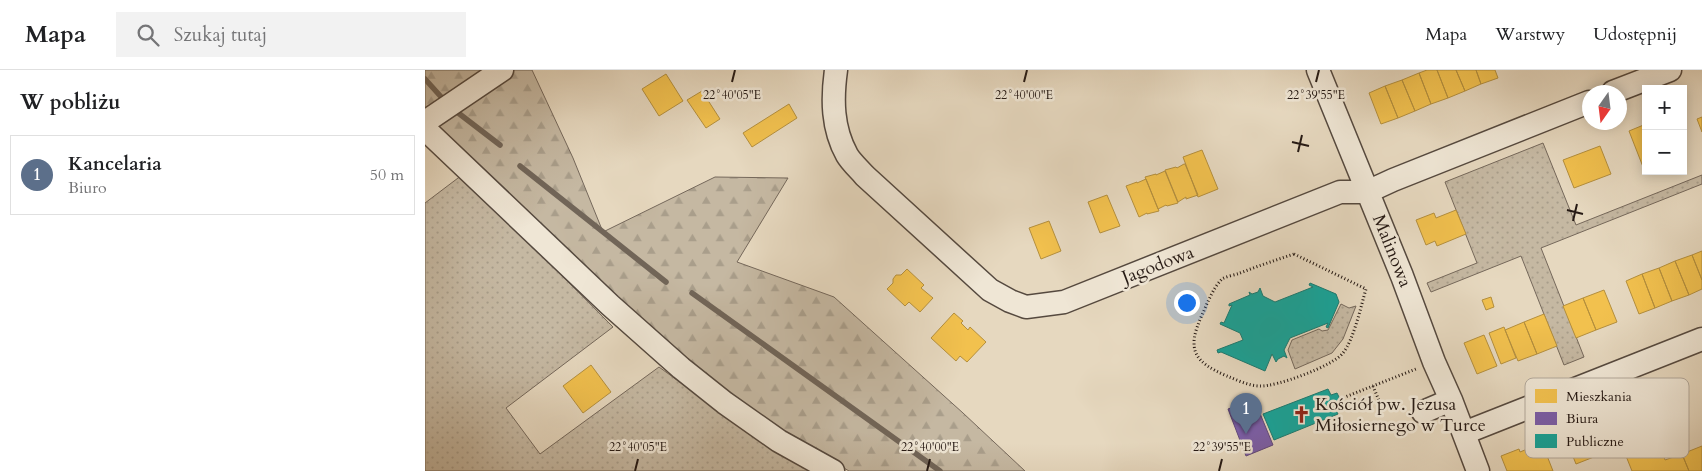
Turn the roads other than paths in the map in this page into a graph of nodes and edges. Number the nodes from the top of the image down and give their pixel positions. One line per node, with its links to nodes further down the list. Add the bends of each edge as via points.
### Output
1 (502, 70): 7 (street)
2 (836, 70): 9 (street, Jagodowa, via 835,116 838,136 848,156 865,176 990,290 1026,307 1064,302 1340,192)
3 (1318, 70): 9 (street, Malinowa)
4 (1669, 70): 5 (street)
5 (1627, 86)
6 (1582, 105): 9 (street, Jagodowa)
7 (425, 122)
8 (425, 129): 16 (street, via 681,368 779,442)
9 (1367, 192): 12 (street, Malinowa)
10 (1702, 339): 11 (street)
11 (1603, 378)
12 (1451, 400): 14 (street); 15 (street, Malinowa)
13 (1525, 409): 15 (street)
14 (1423, 412)
15 (1464, 433): 17 (street, Malinowa)
16 (833, 471)
17 (1478, 471)

